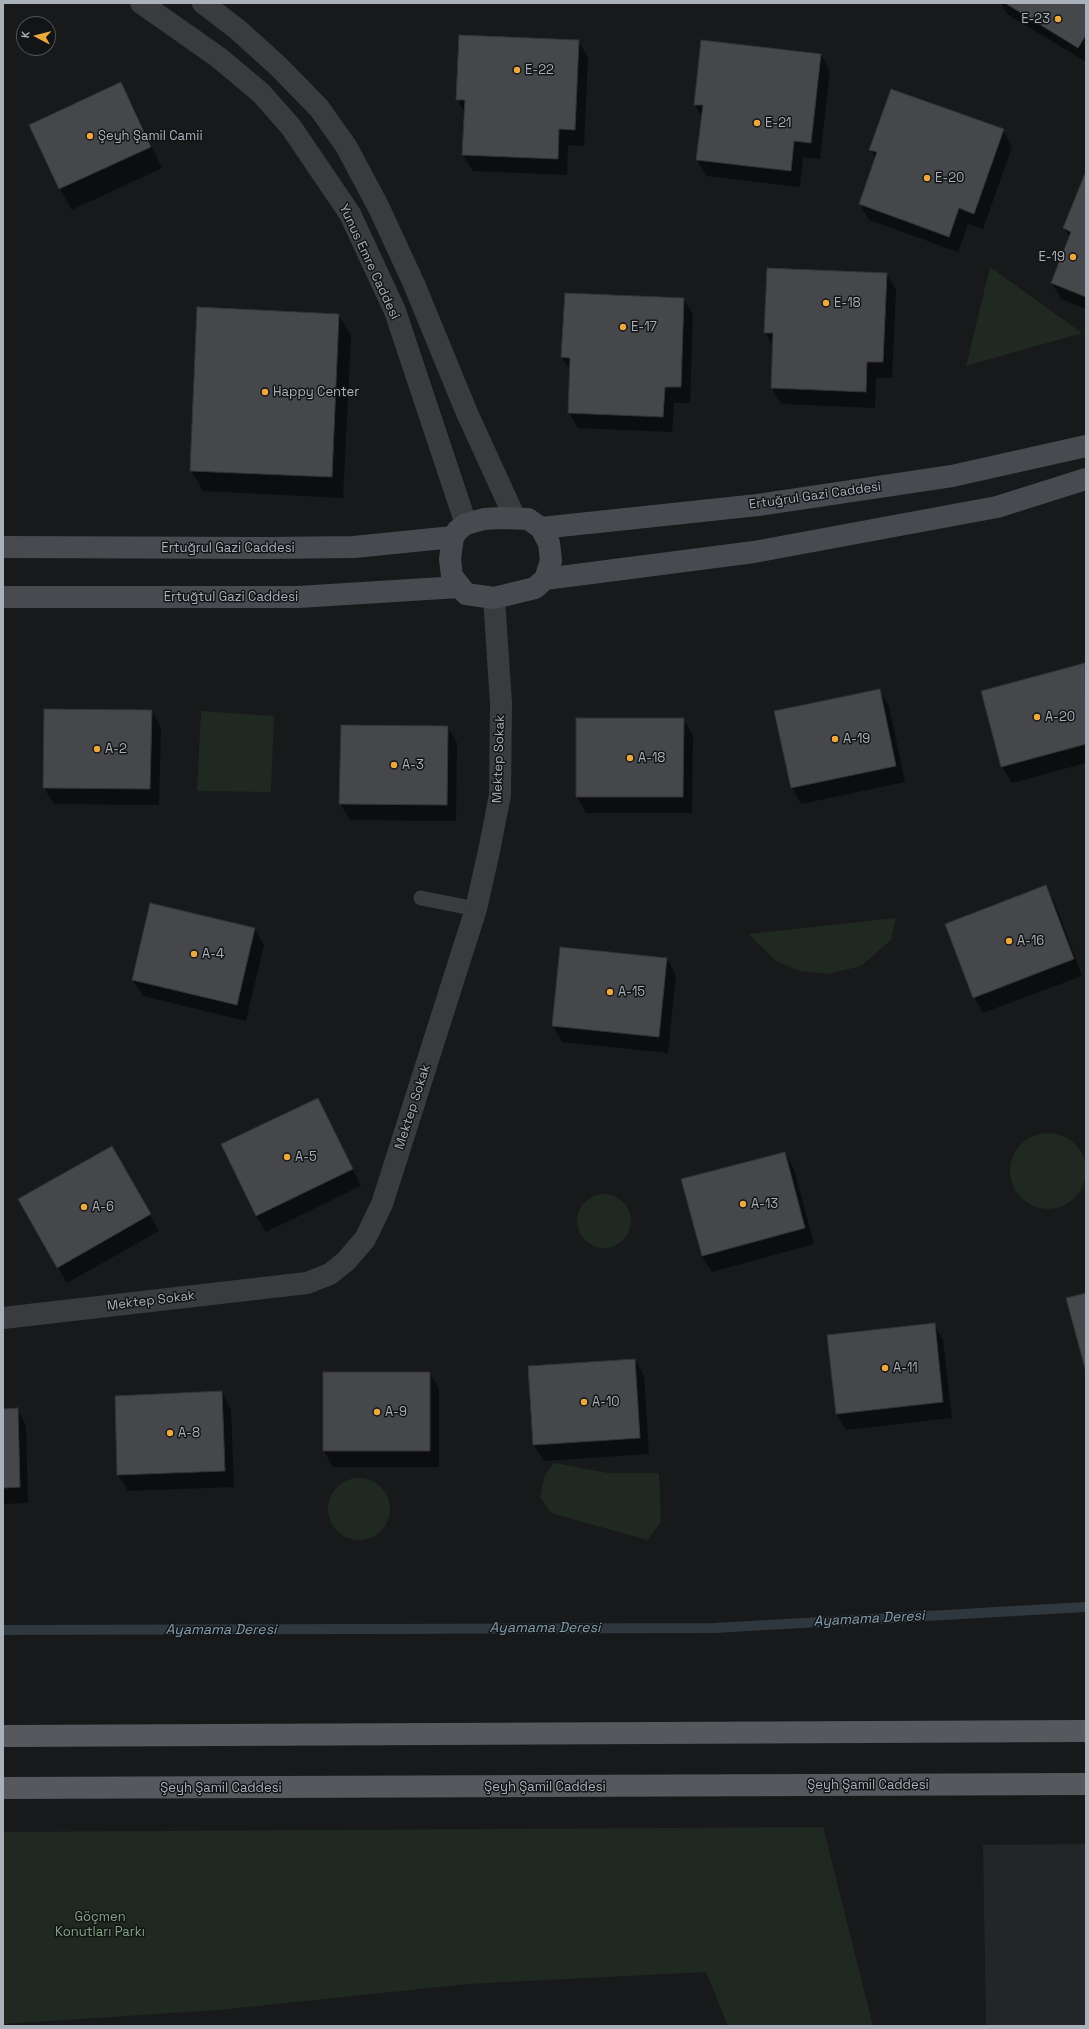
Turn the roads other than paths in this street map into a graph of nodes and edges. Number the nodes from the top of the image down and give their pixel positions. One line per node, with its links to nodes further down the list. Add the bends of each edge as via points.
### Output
1 (141, 3): 7 (street, Yunus Emre Caddesi, via 218,56 261,93 292,127 350,214 395,311)
2 (203, 3): 5 (street, via 278,66 319,108 346,146 379,208 414,284 467,413)
3 (1086, 446): 6 (main road, Ertuğrul Gazi Caddesi, via 952,476 820,496)
4 (1086, 479): 9 (main road, via 989,509 754,552)
5 (515, 518): 6 (main road, via 528,519); 7 (main road, via 484,519)
6 (541, 528): 9 (main road, via 549,543 551,561)
7 (460, 531): 8 (main road, Ertuğrul Gazi Caddesi, via 354,547); 10 (main road, via 450,559 452,576)
8 (3, 547)
9 (545, 579): 12 (main road, via 535,588)
10 (459, 587): 11 (main road, Ertuğtul Gazi Caddesi, via 298,597); 12 (main road, via 466,594)
11 (3, 597)
12 (494, 598): 14 (street, Mektep Sokak, via 501,703 500,795)
13 (421, 898): 14 (lane)
14 (476, 909): 15 (street, Mektep Sokak, via 382,1204 365,1239 346,1261 330,1274 307,1283)
15 (3, 1318)
16 (1086, 1731): 17 (main road)
17 (3, 1736)
18 (1086, 1784): 19 (main road, Şeyh Şamil Caddesi)
19 (3, 1788)

